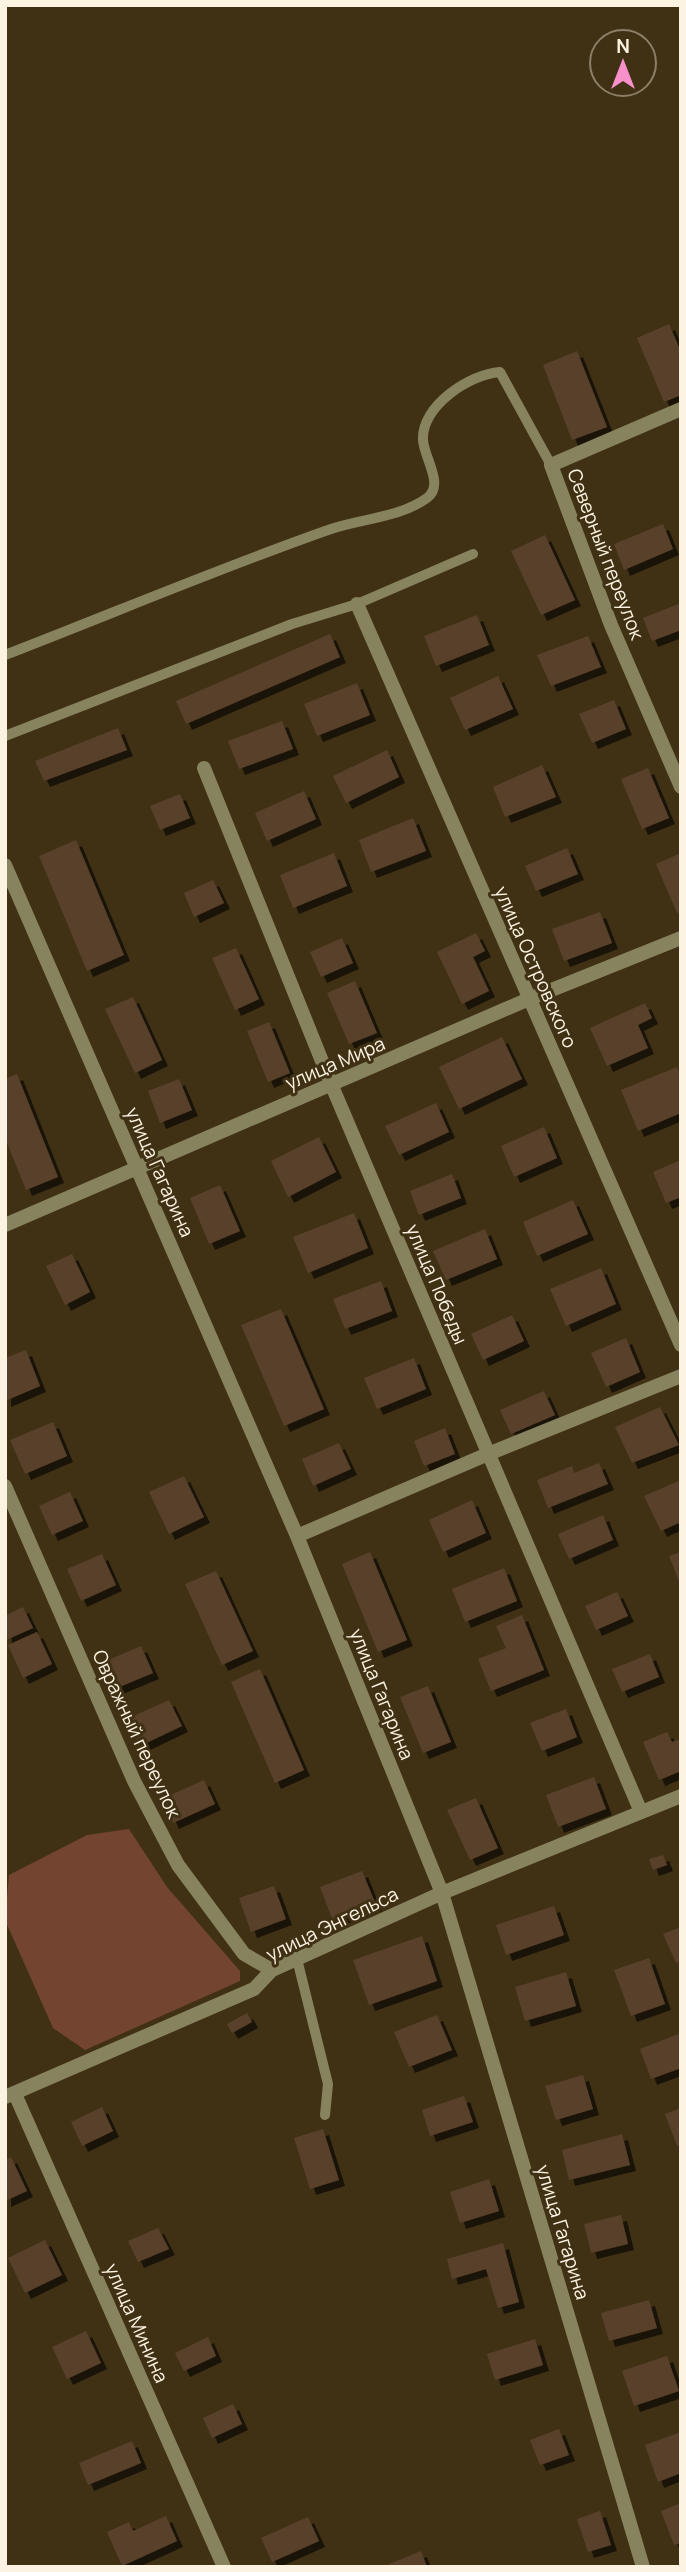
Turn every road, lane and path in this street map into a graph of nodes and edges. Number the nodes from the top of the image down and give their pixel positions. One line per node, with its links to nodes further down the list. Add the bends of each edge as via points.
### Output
1 (681, 409): 2 (street, Северный переулок)
2 (551, 465): 5 (lane, via 500,372 485,373 445,397 426,425 423,439 435,485 418,505 332,529); 8 (street, Северный переулок, via 611,625)
3 (473, 554): 4 (lane)
4 (357, 604): 6 (lane, via 292,624); 11 (street, улица Островского)
5 (5, 655)
6 (5, 736)
7 (204, 768): 12 (street, улица Победы)
8 (681, 787)
9 (5, 865): 13 (street, улица Гагарина)
10 (681, 938): 11 (street, улица Мира)
11 (529, 999): 12 (street, улица Мира); 15 (street, улица Островского)
12 (332, 1086): 13 (street, улица Мира); 17 (street, улица Победы)
13 (138, 1169): 14 (street, улица Мира); 19 (street, улица Гагарина)
14 (5, 1225)
15 (681, 1345)
16 (681, 1376): 17 (street)
17 (488, 1454): 19 (street); 21 (street, улица Победы)
18 (5, 1486): 24 (street, Овражный переулок, via 134,1781 178,1866 244,1954)
19 (297, 1536): 22 (street, улица Гагарина)
20 (681, 1796): 21 (street, улица Энгельса)
21 (641, 1812): 22 (street, улица Энгельса)
22 (442, 1893): 23 (street, улица Энгельса); 28 (street, улица Гагарина)
23 (297, 1959): 24 (street, улица Энгельса); 26 (lane, via 328,2084)
24 (272, 1970): 25 (street, улица Энгельса, via 254,1989)
25 (10, 2096): 27 (street, улица Минина)
26 (325, 2115)
27 (224, 2567)
28 (643, 2567)

